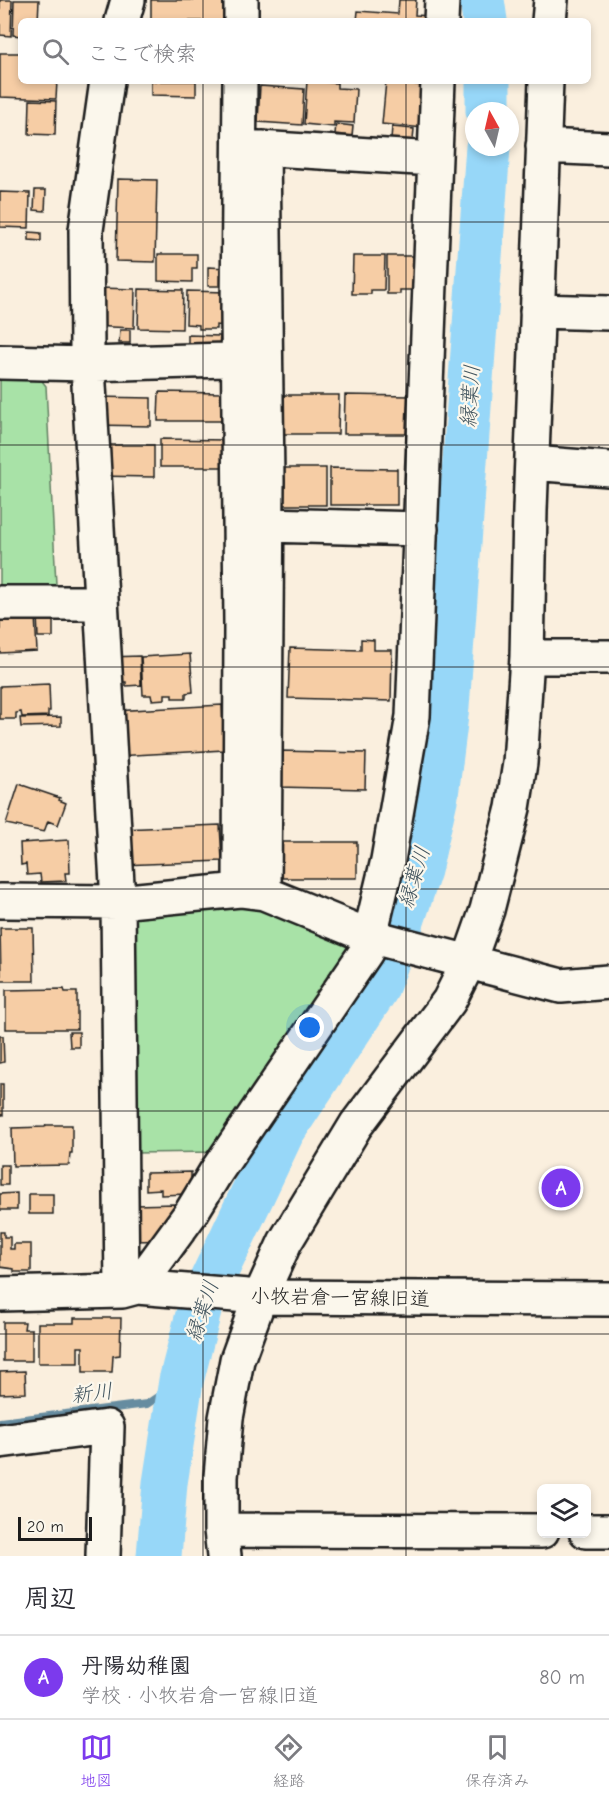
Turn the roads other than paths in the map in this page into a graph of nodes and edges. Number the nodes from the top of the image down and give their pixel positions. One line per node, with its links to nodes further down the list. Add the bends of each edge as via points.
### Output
1 (128, 0): 5 (street)
2 (241, 0): 6 (street)
3 (442, 0): 7 (street)
4 (551, 0): 8 (street)
5 (123, 18)
6 (241, 18)
7 (441, 18)
8 (549, 18)
9 (107, 84): 21 (street, via 86,230)
10 (240, 84): 14 (street)
11 (438, 84): 16 (street)
12 (546, 84): 13 (street)
13 (543, 146): 15 (street); 17 (street)
14 (250, 147): 16 (street); 19 (street)
15 (609, 149)
16 (434, 159): 25 (street)
17 (537, 311): 18 (street); 22 (street)
18 (609, 313)
19 (252, 359): 21 (street); 24 (street); 30 (street, via 241,624)
20 (0, 362): 21 (street)
21 (87, 364): 27 (street)
22 (532, 463): 23 (street); 28 (street)
23 (609, 469)
24 (266, 525): 25 (street); 30 (street)
25 (421, 529): 33 (street, via 413,716)
26 (0, 603): 27 (street)
27 (101, 603): 32 (street)
28 (526, 657): 29 (street); 34 (street, via 513,808 487,910)
29 (609, 657)
30 (252, 891): 32 (street); 33 (street)
31 (0, 901): 32 (street)
32 (118, 902): 36 (street)
33 (375, 937): 34 (street); 36 (street)
34 (469, 961): 35 (street, via 561,986); 38 (street, via 449,1001 356,1125)
35 (609, 982)
36 (137, 1289): 37 (street, 小牧岩倉一宮線旧道); 38 (street, 小牧岩倉一宮線旧道)
37 (0, 1294)
38 (249, 1296): 39 (street, 小牧岩倉一宮線旧道); 44 (street, via 226,1418 221,1477)
39 (609, 1299)
40 (0, 1441): 45 (street, via 107,1427)
41 (537, 1531): 44 (street)
42 (591, 1531): 43 (street)
43 (609, 1531)
44 (223, 1543)
45 (103, 1556)

